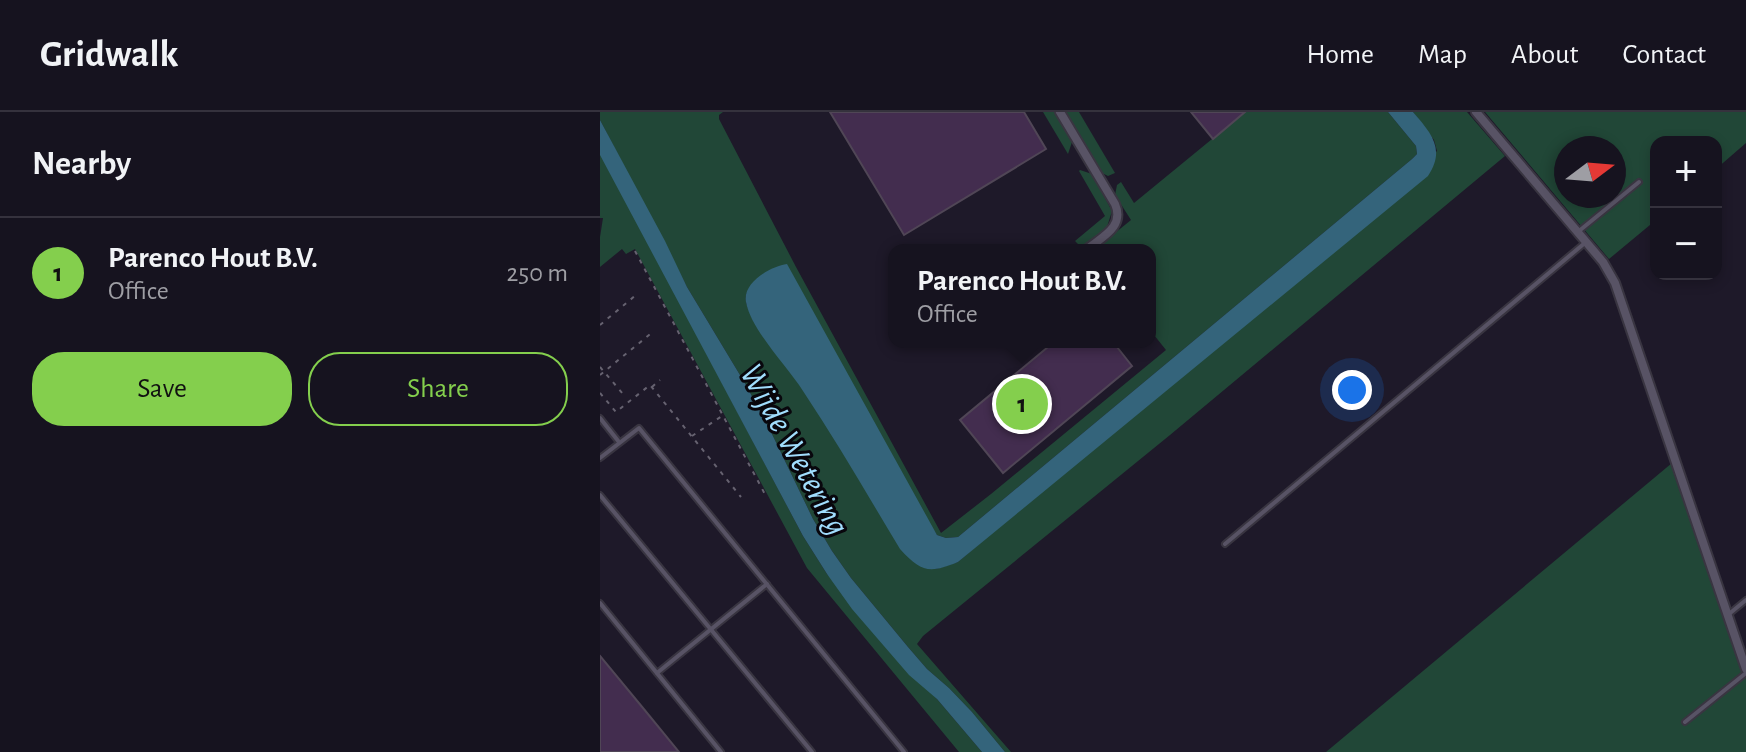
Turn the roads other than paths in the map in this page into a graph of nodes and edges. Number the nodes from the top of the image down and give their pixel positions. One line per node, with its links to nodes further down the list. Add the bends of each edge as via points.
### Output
1 (1060, 112): 6 (street, via 1119,214 1114,227)
2 (1476, 112): 4 (street)
3 (1639, 182): 4 (lane)
4 (1578, 232): 5 (street)
5 (1586, 242): 11 (lane); 15 (street, via 1615,283)
6 (1093, 244)
7 (600, 418): 8 (lane)
8 (619, 442): 9 (lane); 12 (lane, via 639,428)
9 (600, 458)
10 (600, 495): 16 (lane)
11 (1225, 544)
12 (767, 584): 16 (lane); 22 (lane)
13 (1746, 600): 15 (lane)
14 (600, 603): 18 (lane)
15 (1728, 615): 17 (street)
16 (711, 629): 18 (lane); 21 (lane)
17 (1746, 671): 19 (lane)
18 (657, 673): 20 (lane)
19 (1685, 722)
20 (721, 752)
21 (812, 752)
22 (904, 752)

